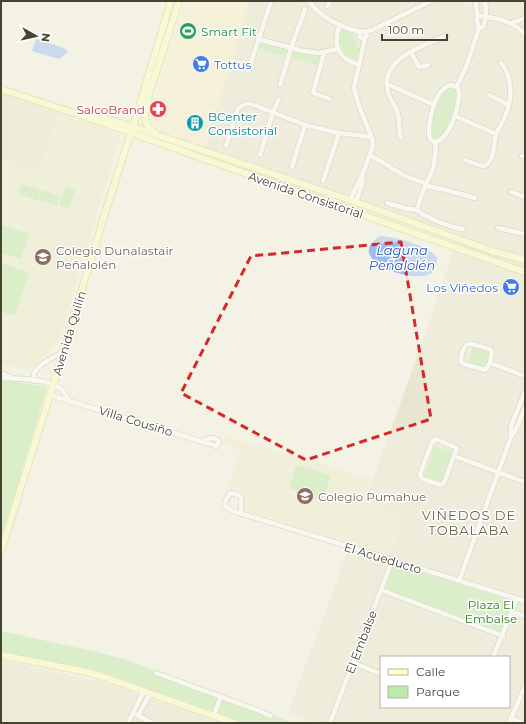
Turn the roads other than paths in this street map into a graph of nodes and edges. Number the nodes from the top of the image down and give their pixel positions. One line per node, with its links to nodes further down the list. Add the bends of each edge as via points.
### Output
1 (171, 1): 41 (main road, Avenida Quilín)
2 (179, 1): 31 (main road, Avenida Quilín)
3 (271, 1): 21 (street)
4 (309, 1): 15 (street, via 320,14)
5 (331, 1): 9 (street)
6 (431, 1): 19 (street)
7 (475, 1): 11 (street)
8 (485, 1): 12 (street)
9 (327, 6)
10 (305, 8): 22 (street)
11 (478, 16): 12 (street); 16 (street)
12 (486, 16): 14 (street); 16 (street, via 484,26)
13 (524, 18): 14 (street); 17 (street, via 520,24)
14 (512, 23): 17 (street)
15 (340, 24): 19 (street); 23 (street, via 336,38)
16 (479, 28): 33 (street)
17 (521, 30): 18 (street)
18 (525, 34)
19 (363, 36): 27 (street)
20 (446, 36): 25 (street)
21 (258, 39): 22 (street); 29 (street)
22 (291, 48): 24 (street); 32 (street)
23 (338, 49): 24 (street); 27 (street, via 350,62)
24 (324, 52): 37 (street, via 313,93)
25 (411, 52): 28 (street, via 419,67); 30 (street, via 392,66)
26 (501, 63): 38 (street, via 509,81)
27 (360, 65): 50 (street, via 355,82 355,94)
28 (428, 65)
29 (248, 72)
30 (387, 84): 39 (street); 51 (street, via 388,94 398,114)
31 (152, 85): 41 (main road, Avenida Quilín); 49 (main road, via 146,121 147,126)
32 (280, 85)
33 (456, 86): 39 (street, via 444,87); 42 (street, via 460,95)
34 (1, 89): 43 (main road, Avenida Consistorial)
35 (489, 95): 38 (street)
36 (279, 99): 40 (street)
37 (330, 99)
38 (509, 104): 48 (street)
39 (434, 105): 52 (street, via 429,133 431,140)
40 (273, 112): 44 (street); 53 (street, via 251,104 238,108); 54 (street)
41 (137, 114): 45 (main road, Avenida Quilín)
42 (455, 116): 48 (street); 52 (street, via 444,136)
43 (86, 117): 45 (main road, Avenida Consistorial, via 104,118); 47 (main road, Avenida Consistorial)
44 (305, 125): 46 (street); 60 (street)
45 (133, 127): 47 (main road, Avenida Quilín); 49 (main road, Avenida Consistorial)
46 (340, 133): 50 (street); 62 (street)
47 (131, 134): 58 (main road, Avenida Consistorial); 77 (main road, Avenida Quilín)
48 (496, 134): 57 (street, via 494,151 487,165 480,166)
49 (160, 136): 56 (main road, Avenida Consistorial)
50 (372, 137): 55 (street)
51 (401, 138)
52 (436, 142): 63 (street, via 434,166)
53 (226, 146)
54 (260, 155)
55 (370, 155): 63 (street); 67 (street, via 363,172 362,184)
56 (224, 158): 58 (main road); 59 (main road, Avenida Consistorial)
57 (465, 160)
58 (220, 165): 61 (main road, Avenida Consistorial)
59 (246, 166): 61 (main road, via 243,169); 67 (main road, Avenida Consistorial)
60 (292, 168)
61 (244, 173): 73 (main road, Avenida Consistorial)
62 (323, 181)
63 (427, 185): 66 (street); 69 (street)
64 (512, 192): 65 (street)
65 (525, 196)
66 (475, 198)
67 (353, 201): 70 (main road, Avenida Consistorial)
68 (387, 203): 69 (street)
69 (417, 210): 72 (street, via 436,221)
70 (414, 223): 73 (main road, via 409,226); 75 (main road, Avenida Consistorial)
71 (498, 228): 74 (street)
72 (463, 229)
73 (410, 232): 76 (main road, Avenida Consistorial)
74 (525, 234)
75 (525, 260)
76 (525, 272)
77 (63, 352): 79 (street); 86 (main road, Avenida Quilín)
78 (490, 362): 78 (street, via 490,349 472,344 464,347 461,358 464,364 485,370); 81 (street)
79 (34, 371): 84 (street); 85 (street)
80 (1, 373): 82 (street)
81 (525, 376)
82 (11, 377): 83 (street); 84 (street)
83 (1, 378)
84 (20, 378): 85 (street)
85 (34, 381): 86 (street)
86 (54, 384): 88 (main road, Avenida Quilín); 89 (street, via 64,391)
87 (525, 392): 91 (street, via 511,426)
88 (50, 395): 89 (street, Villa Cousiño); 97 (main road, Avenida Quilín)
89 (68, 400): 92 (street, Villa Cousiño)
90 (525, 407): 91 (street)
91 (511, 437): 94 (street)
92 (204, 442)
93 (454, 456): 93 (street, via 456,446 434,440 420,477 441,485); 94 (street)
94 (498, 472): 95 (street); 99 (street)
95 (525, 482)
96 (241, 514): 96 (street, El Acueducto, via 241,498 230,493 225,506); 98 (street, El Acueducto)
97 (1, 551)
98 (392, 561): 99 (street, El Acueducto); 100 (street, El Embalse)
99 (459, 581): 101 (street, El Acueducto)
100 (381, 590): 105 (street); 110 (street, El Embalse)
101 (517, 599): 102 (street, El Acueducto); 103 (street)
102 (525, 601)
103 (512, 612): 104 (street); 105 (street)
104 (525, 616)
105 (503, 636): 109 (street)
106 (1, 652): 108 (main road)
107 (1, 655): 108 (main road)
108 (12, 656): 114 (main road, via 91,674)
109 (493, 656)
110 (354, 663): 112 (street); 123 (street, El Embalse)
111 (156, 673): 115 (street)
112 (380, 674)
113 (525, 686): 119 (street)
114 (147, 692): 116 (street); 117 (main road)
115 (221, 696): 117 (street); 118 (street)
116 (136, 715): 121 (street); 122 (street)
117 (214, 715): 120 (main road)
118 (271, 716)
119 (510, 721): 124 (street)
120 (231, 722)
121 (128, 723)
122 (152, 723)
123 (330, 723)
124 (522, 723)

